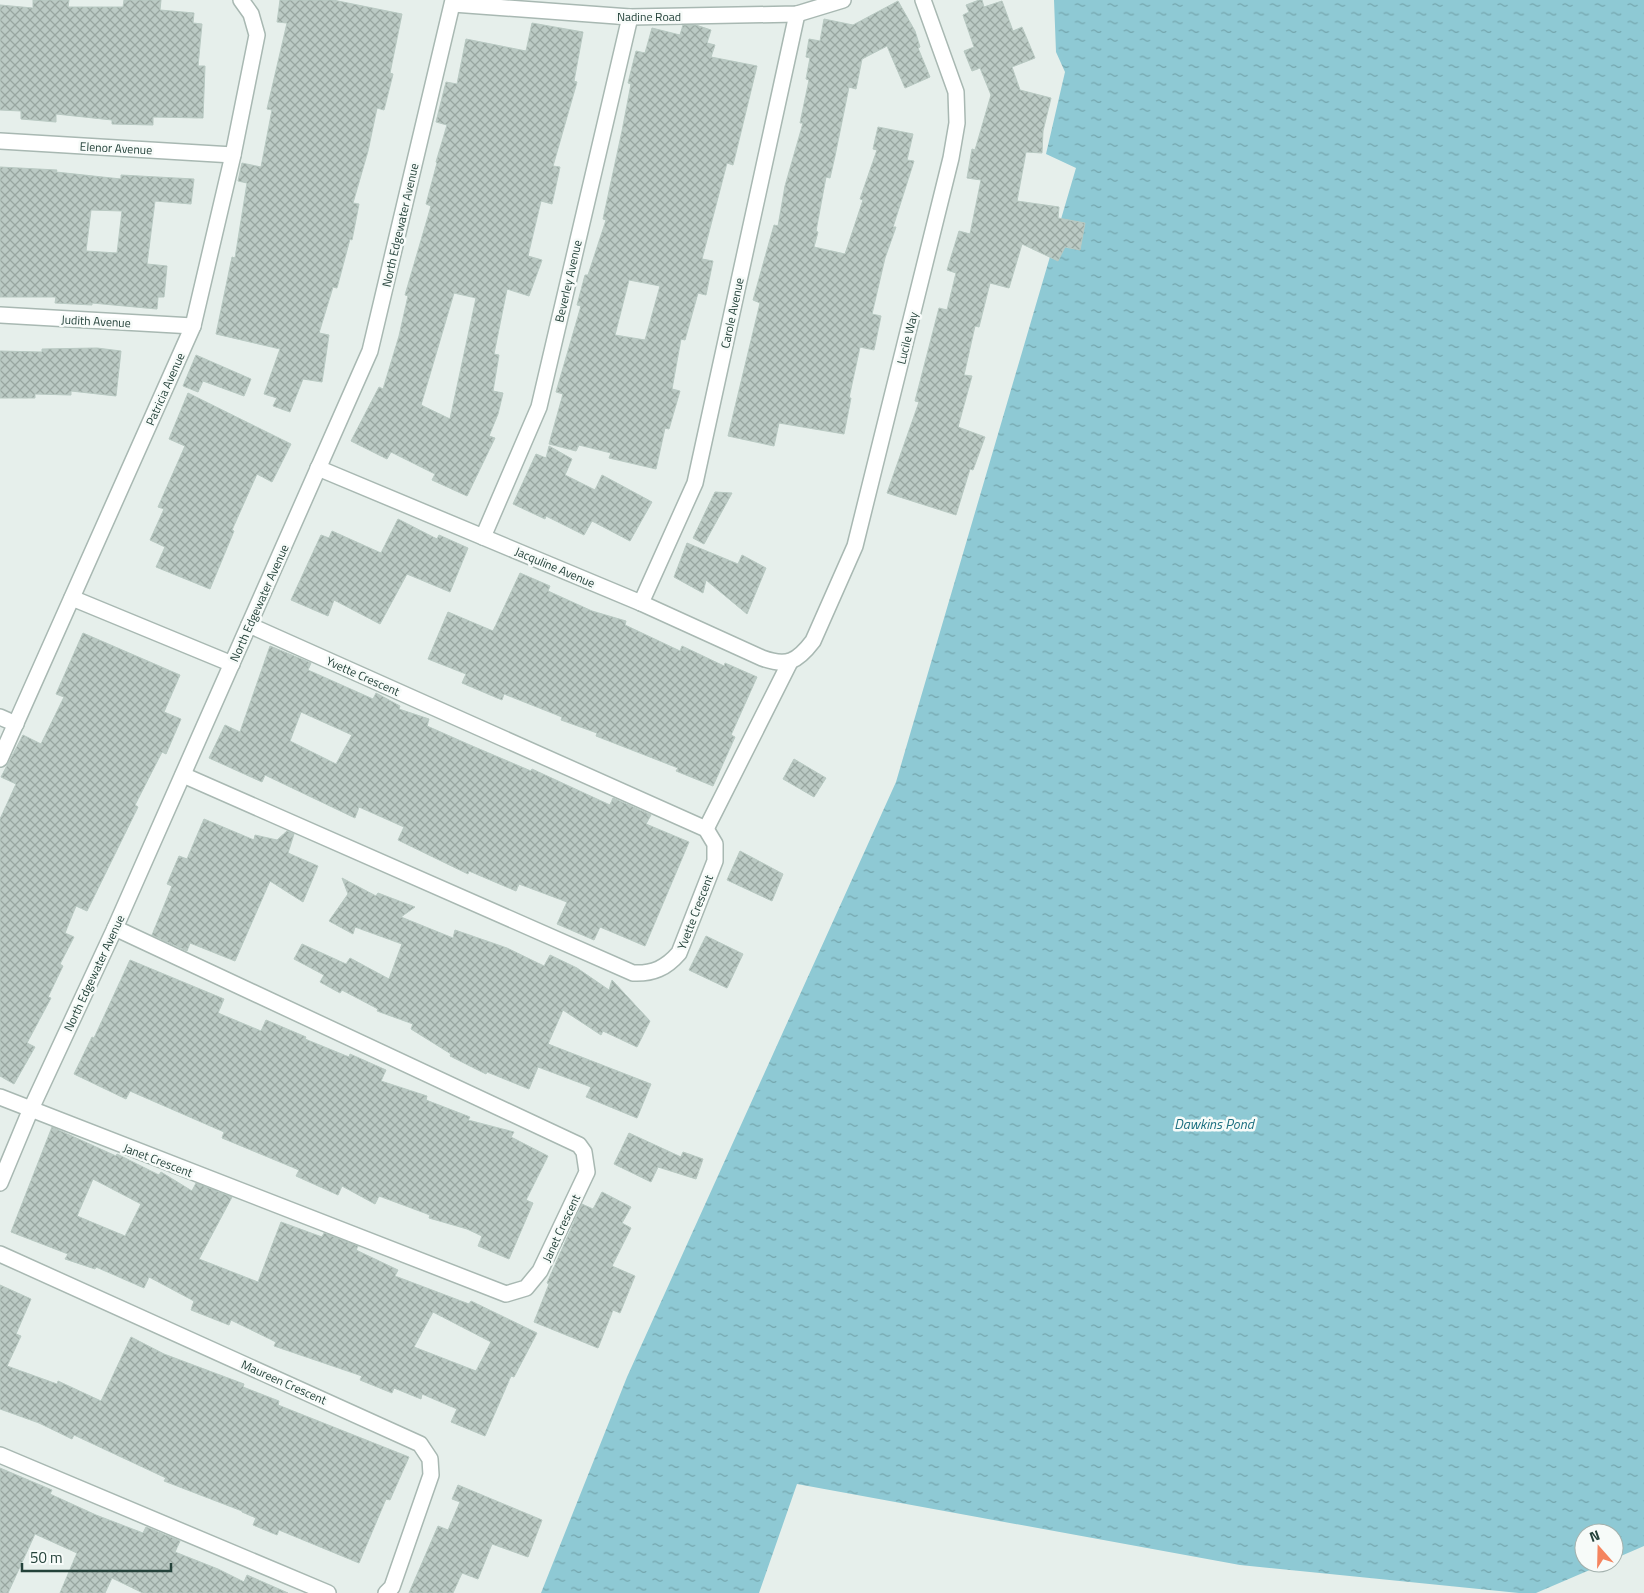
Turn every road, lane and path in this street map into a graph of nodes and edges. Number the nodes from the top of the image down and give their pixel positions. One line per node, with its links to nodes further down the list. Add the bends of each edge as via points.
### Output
1 (241, 0): 8 (street, Patricia Avenue, via 252,14 257,35)
2 (843, 0): 5 (street, Nadine Road)
3 (923, 0): 16 (street, Lucile Way, via 956,92 957,123 951,158 855,546 813,641 803,654)
4 (453, 2): 6 (street, Nadine Road); 11 (street, North Edgewater Avenue, via 370,350)
5 (798, 14): 6 (street, Nadine Road); 14 (street, Carole Avenue, via 695,483)
6 (630, 17): 12 (street, Beverley Avenue, via 538,407)
7 (0, 141): 8 (street, Elenor Avenue)
8 (232, 155): 10 (street, Patricia Avenue)
9 (0, 315): 10 (street, Judith Avenue)
10 (193, 326): 13 (street, Patricia Avenue)
11 (318, 468): 12 (street, Jacquline Avenue); 15 (street, North Edgewater Avenue)
12 (483, 537): 14 (street, Jacquline Avenue)
13 (72, 598): 17 (street); 19 (street, Patricia Avenue)
14 (641, 603): 16 (street, Jacquline Avenue, via 762,658 776,663)
15 (249, 625): 17 (street, North Edgewater Avenue); 22 (street, Yvette Crescent)
16 (790, 662): 22 (street)
17 (232, 664): 21 (street, North Edgewater Avenue)
18 (0, 717): 19 (street)
19 (16, 724): 20 (street, Patricia Avenue)
20 (0, 759)
21 (183, 775): 22 (street, Yvette Crescent, via 633,973 656,971 679,954 715,861 715,844); 23 (street, North Edgewater Avenue)
22 (706, 829)
23 (115, 928): 25 (street, North Edgewater Avenue); 25 (street, Janet Crescent, via 579,1145 584,1152 587,1172 534,1279 526,1288 506,1294)
24 (0, 1097): 25 (street, Janet Crescent)
25 (30, 1111): 26 (street, North Edgewater Avenue)
26 (0, 1183)
27 (0, 1254): 30 (street, Maureen Crescent, via 420,1444 430,1459 431,1475 392,1587)
28 (0, 1455): 29 (street)
29 (328, 1593)
30 (386, 1593)

